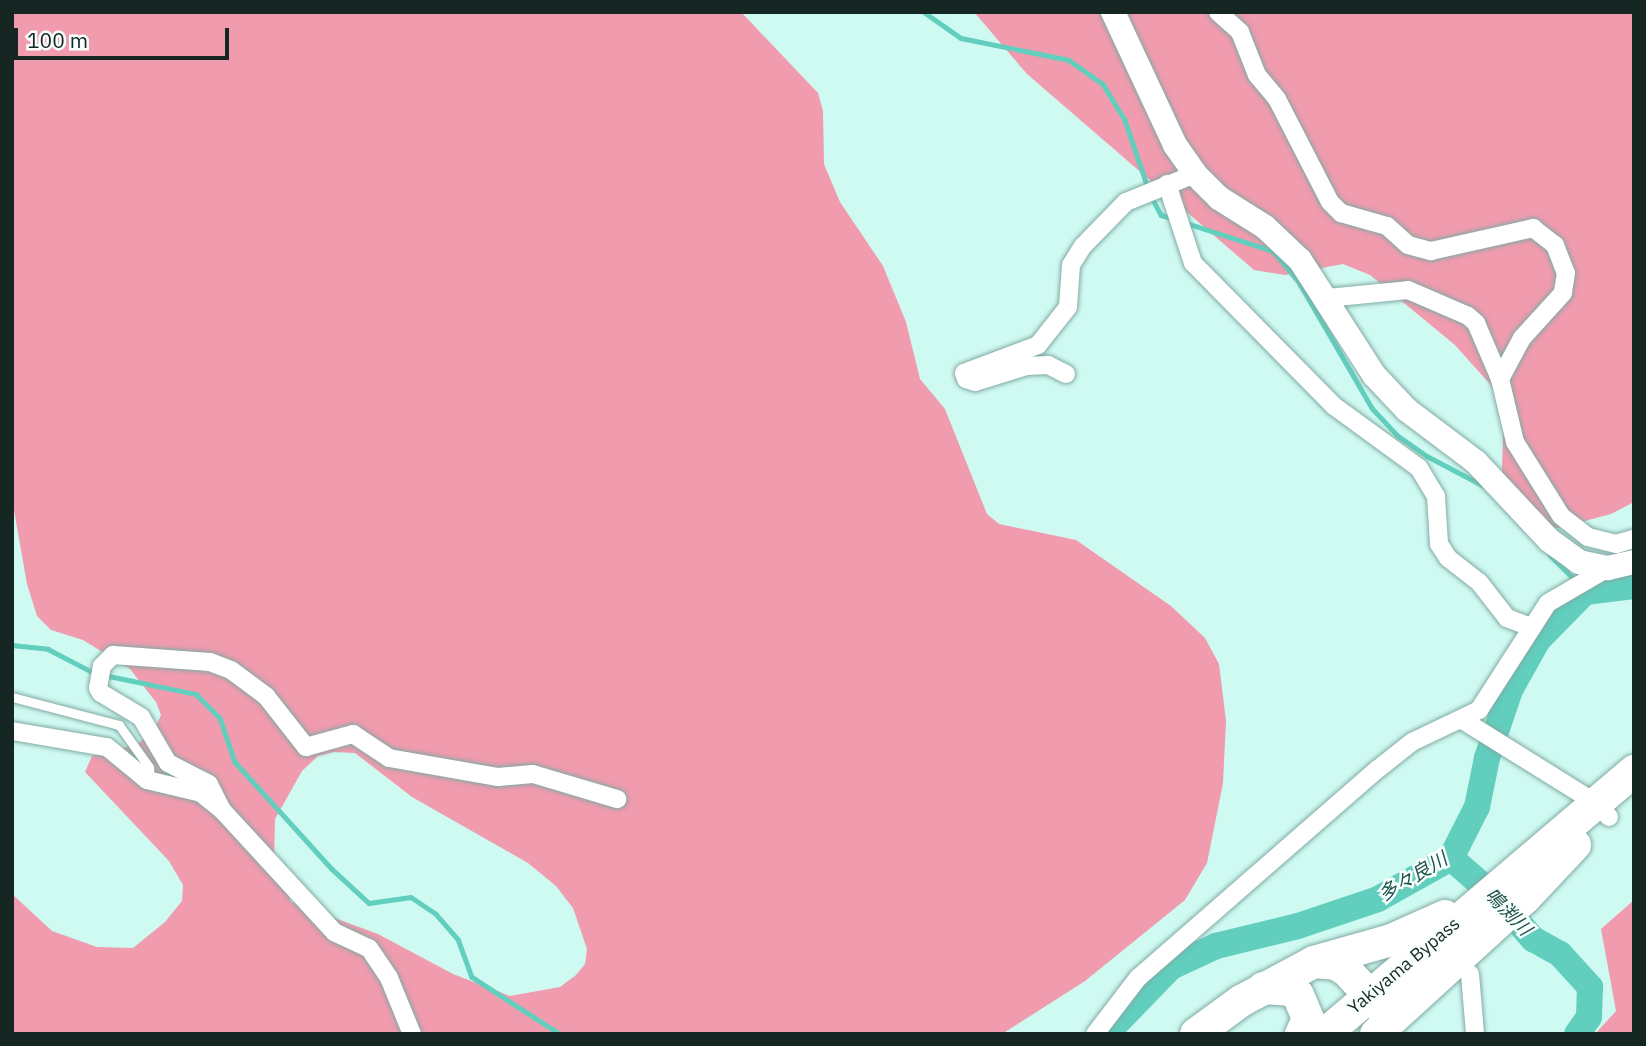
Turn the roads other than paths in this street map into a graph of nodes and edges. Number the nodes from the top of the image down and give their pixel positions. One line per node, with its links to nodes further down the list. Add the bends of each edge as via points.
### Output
1 (1113, 12): 3 (street, via 1175,145)
2 (1218, 12): 7 (street, via 1240,32 1257,75 1277,99 1341,213 1387,226 1408,245 1431,251 1533,228 1555,245 1566,273 1563,293 1522,338)
3 (1195, 174): 4 (street); 5 (street, via 1219,198 1274,235 1300,260)
4 (1167, 184): 6 (street, via 1126,202 1083,246 1071,265 1068,307 1038,345 964,373 975,382 1027,366 1048,365); 11 (street, via 1193,263 1334,406 1419,468 1436,496 1439,544 1448,558 1479,582 1507,618)
5 (1327, 298): 7 (street, via 1408,290 1468,316 1476,323); 10 (street, via 1374,375 1407,410 1476,462 1549,540)
6 (1066, 374)
7 (1500, 379): 8 (street, via 1515,442 1561,516 1588,537 1616,544)
8 (1634, 539)
9 (1634, 562): 10 (street)
10 (1598, 573): 11 (street, via 1563,592)
11 (1530, 627): 13 (street, via 1479,710)
12 (12, 697): 16 (lane, via 119,725 149,767)
13 (1461, 719): 20 (street); 27 (street, via 1412,742 1293,840 1138,978)
14 (12, 731): 16 (street, via 107,747)
15 (1634, 771): 20 (highway)
16 (150, 780): 19 (street, via 201,793)
17 (1634, 796): 20 (highway)
18 (617, 799): 19 (street, via 533,775 498,777 389,758 353,734 306,747 266,696 210,662 113,655 102,666 98,688 141,716 168,763 209,784)
19 (222, 810): 26 (street, via 334,932 369,948 389,978)
20 (1602, 810): 21 (highway); 21 (highway, Yakiyama Bypass, via 1565,853)
21 (1505, 900): 22 (highway, via 1466,900 1436,923 1414,932); 25 (highway, Yakiyama Bypass)
22 (1314, 962): 24 (highway); 25 (highway, via 1336,964)
23 (1470, 974): 32 (street)
24 (1263, 988): 28 (highway); 29 (highway, via 1298,995 1308,1019)
25 (1384, 1018): 30 (highway, Yakiyama Bypass); 31 (highway, Yakiyama Bypass)
26 (412, 1034)
27 (1096, 1034)
28 (1196, 1034)
29 (1301, 1034)
30 (1325, 1034)
31 (1346, 1034)
32 (1475, 1034)

